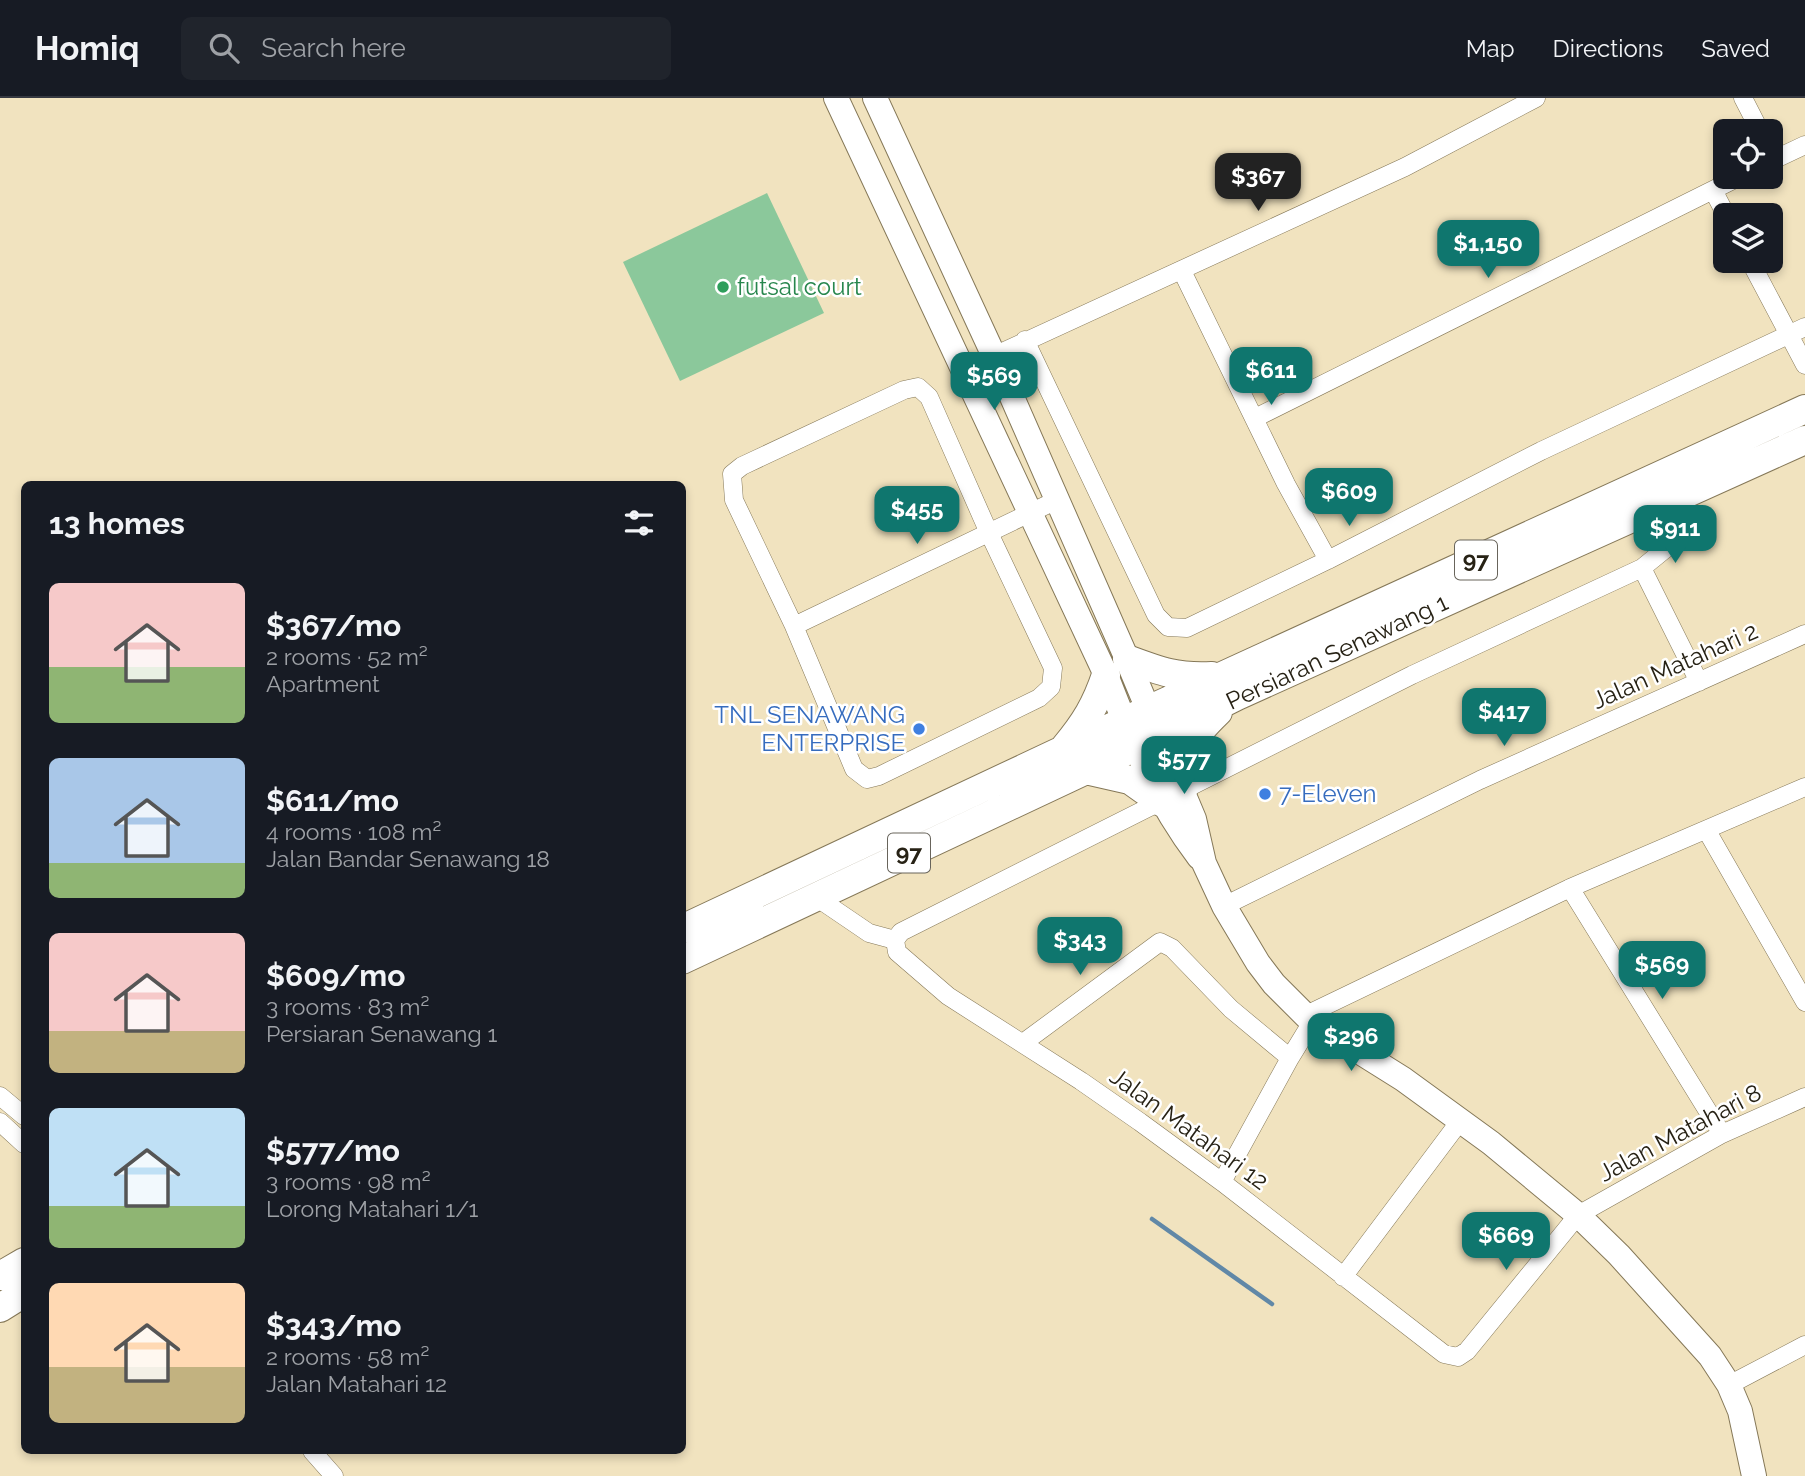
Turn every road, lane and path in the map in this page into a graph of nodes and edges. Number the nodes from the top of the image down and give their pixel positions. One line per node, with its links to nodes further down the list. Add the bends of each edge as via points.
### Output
1 (835, 98): 20 (street)
2 (875, 98): 14 (street)
3 (1536, 98): 10 (street, via 1405,167)
4 (1743, 98): 5 (street)
5 (1754, 119)
6 (1805, 145): 7 (street)
7 (1783, 154)
8 (1713, 190): 9 (street); 17 (street)
9 (1720, 203)
10 (1182, 271): 13 (street); 17 (street)
11 (1759, 273): 12 (street)
12 (1797, 330): 15 (street); 23 (street, via 1541,451)
13 (1025, 340): 14 (street); 23 (street, via 1156,615 1168,627 1187,628)
14 (995, 356): 19 (street)
15 (1805, 365)
16 (1805, 410): 29 (main road, Persiaran Senawang 1 / 97)
17 (1255, 418): 23 (street)
18 (1805, 440): 29 (main road, Persiaran Senawang 1 / 97, via 1237,696)
19 (1057, 500): 20 (street); 27 (street)
20 (1031, 513): 21 (street); 27 (street)
21 (989, 533): 25 (street); 25 (street, via 929,397 918,387 742,466 733,474 734,500); 25 (street, via 1053,668 1051,687 1039,698 879,776 867,779 854,769)
22 (1685, 533): 24 (street)
23 (1328, 560)
24 (1642, 568): 28 (street); 34 (street, via 1412,675)
25 (794, 626)
26 (1805, 634): 28 (street, Jalan Matahari 2)
27 (1117, 667): 29 (main road, via 1160,671); 30 (street); 31 (main road, via 1086,721)
28 (1699, 682): 38 (street, Jalan Matahari 2, via 1480,780)
29 (1226, 689): 30 (main road, Persiaran Senawang 1 / 97); 34 (main road, via 1196,732)
30 (1141, 728): 31 (main road, Persiaran Senawang 1 / 97); 32 (main road, Persiaran Senawang 1 / 97); 34 (street)
31 (1061, 752): 39 (main road, Persiaran Senawang 1 / 97)
32 (1086, 770): 34 (main road); 37 (main road, Persiaran Senawang 1 / 97)
33 (1805, 787): 35 (street)
34 (1172, 796): 38 (street, via 1176,827 1204,863); 40 (street, via 901,932)
35 (1707, 831): 36 (street); 42 (street)
36 (1570, 888): 43 (street); 51 (street)
37 (816, 897): 40 (street, via 869,933); 41 (main road, Persiaran Senawang 1 / 97)
38 (1224, 906): 43 (street, via 1258,963)
39 (686, 927)
40 (895, 940): 44 (street, Jalan Matahari 12, via 897,952 948,996)
41 (686, 958)
42 (1805, 1002)
43 (1309, 1018): 45 (street); 49 (street)
44 (1023, 1043): 45 (street, via 1160,942 1172,948 1231,1009); 53 (street, Jalan Matahari 12)
45 (1290, 1058): 53 (street)
46 (0, 1096): 48 (street)
47 (1805, 1097): 51 (street, Jalan Matahari 8)
48 (21, 1114)
49 (1460, 1121): 54 (street); 57 (street)
50 (0, 1122): 52 (street)
51 (1721, 1134): 54 (street, Jalan Matahari 8)
52 (21, 1141)
53 (1222, 1182): 57 (street, Jalan Matahari 12)
54 (1578, 1215): 57 (street, Jalan Matahari 12, via 1458,1357 1444,1354); 61 (street, via 1710,1356)
55 (21, 1264): 56 (main road)
56 (0, 1276)
57 (1343, 1277)
58 (21, 1295): 59 (main road)
59 (0, 1308)
60 (1805, 1345): 61 (street)
61 (1729, 1385): 64 (street, via 1740,1411)
62 (315, 1454): 63 (street)
63 (334, 1476)
64 (1754, 1476)

